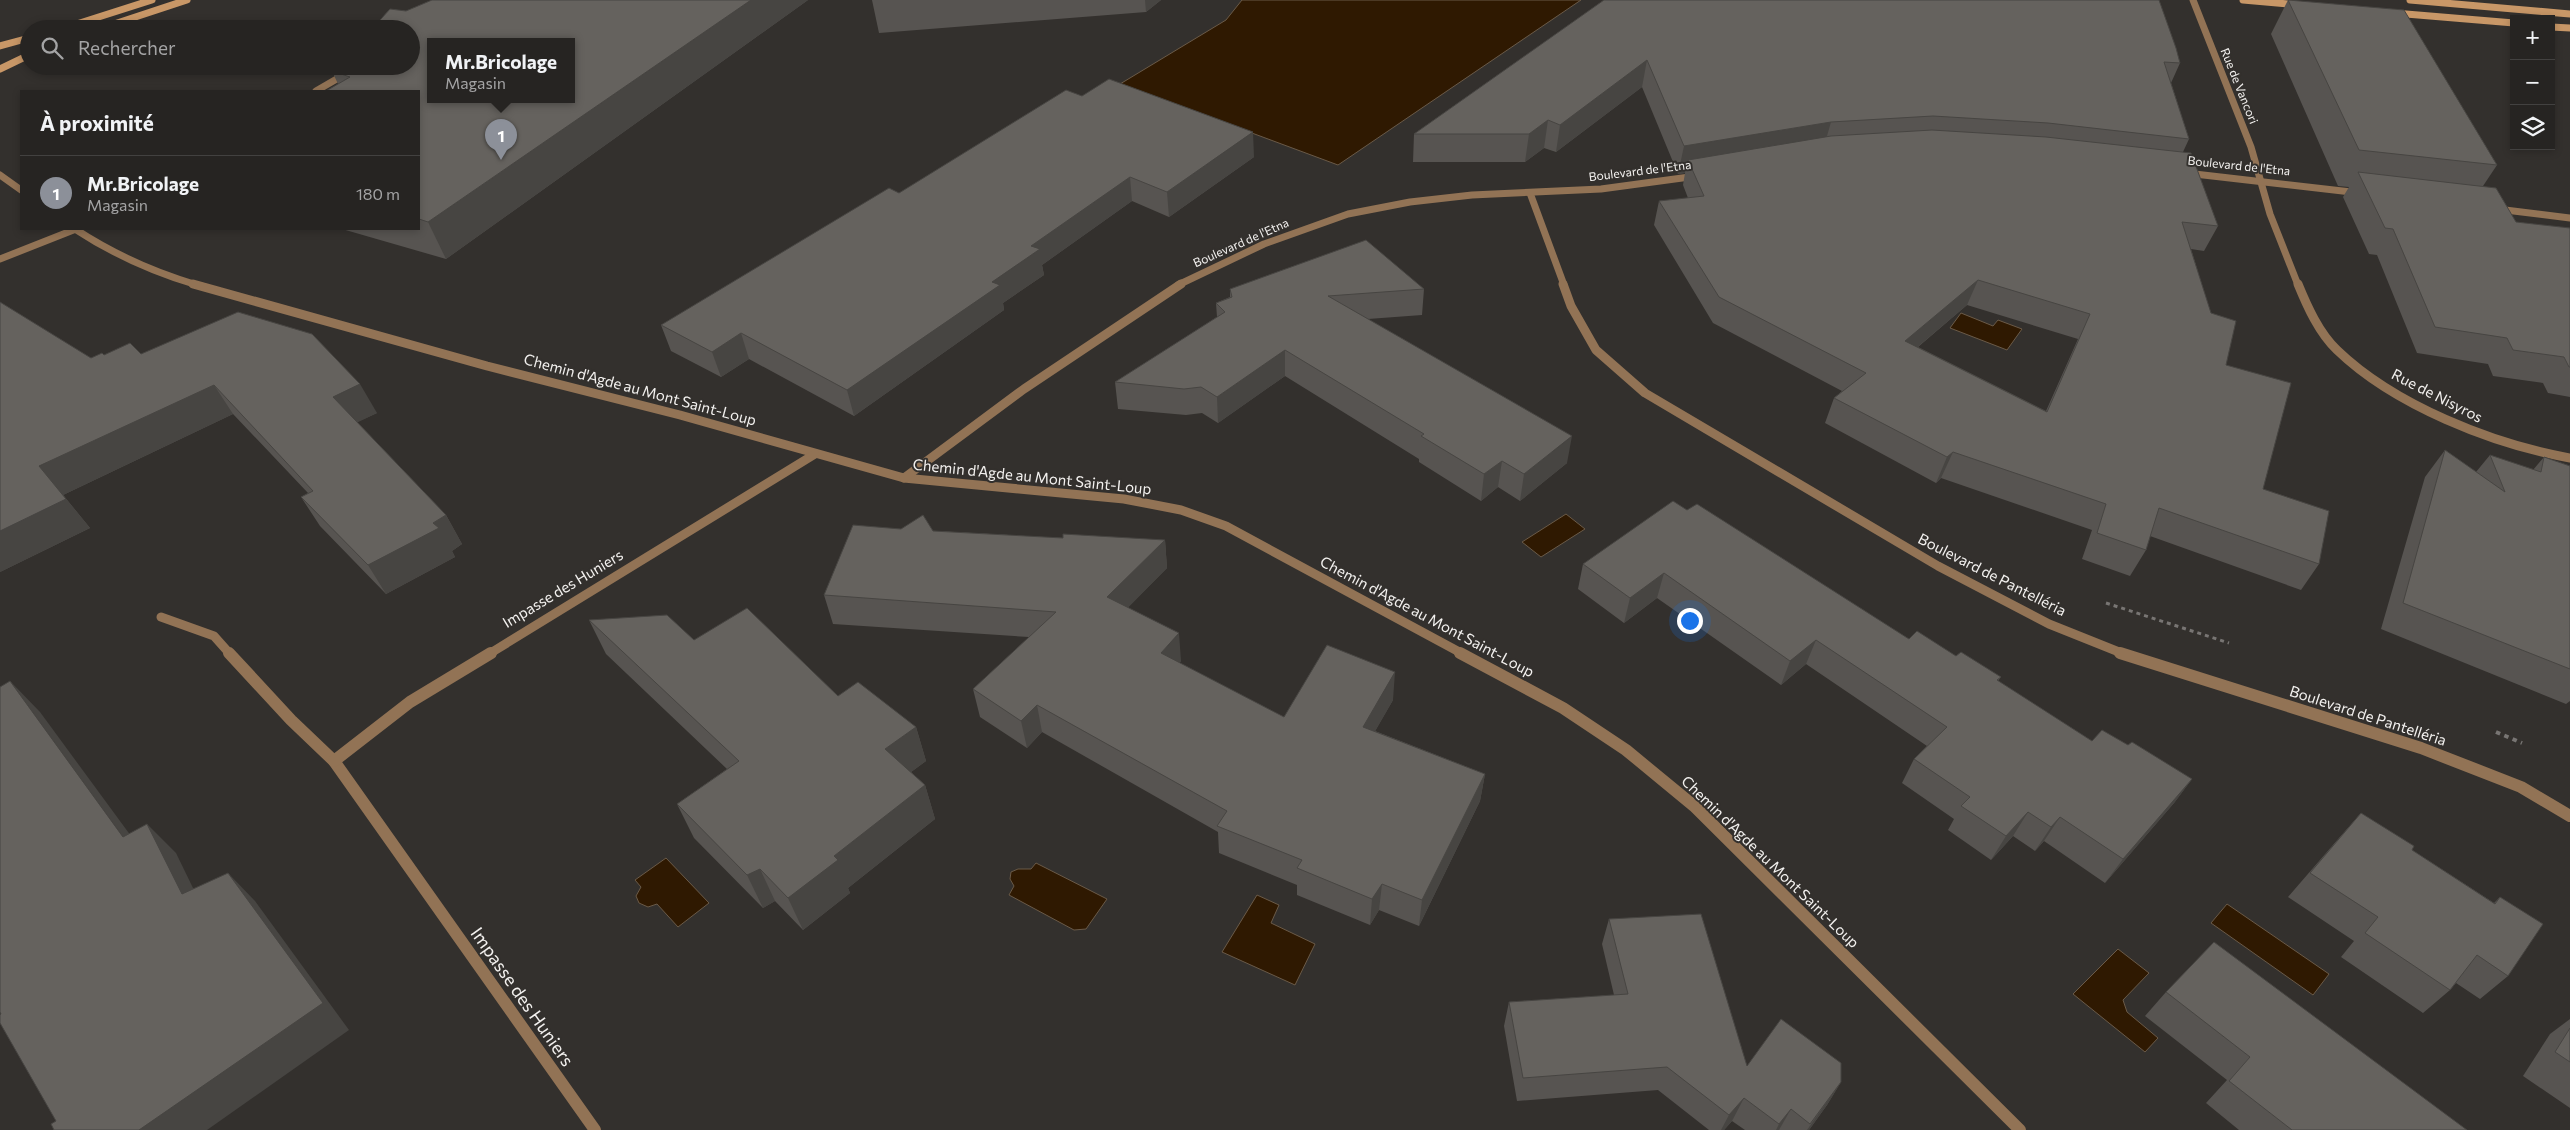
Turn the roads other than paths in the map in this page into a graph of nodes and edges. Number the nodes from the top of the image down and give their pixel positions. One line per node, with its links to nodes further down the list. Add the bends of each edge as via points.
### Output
1 (152, 0): 9 (street)
2 (187, 0): 10 (street)
3 (2193, 0): 23 (street, Rue de Vancori, via 2252,147)
4 (2244, 0): 6 (street)
5 (2410, 0): 8 (street)
6 (2311, 6)
7 (2388, 12): 11 (street)
8 (2570, 14)
9 (89, 20)
10 (126, 20)
11 (2510, 23)
12 (2555, 26): 13 (street)
13 (2570, 28)
14 (20, 40): 15 (street)
15 (0, 46)
16 (20, 59): 17 (street)
17 (0, 69)
18 (344, 75): 19 (street)
19 (318, 90)
20 (2180, 172): 23 (street, Boulevard de l'Etna)
21 (0, 175): 24 (street)
22 (1708, 175): 25 (street, Boulevard de l'Etna, via 1601,189)
23 (2259, 181): 26 (street, Boulevard de l'Etna); 33 (street, Rue de Nisyros, via 2307,307 2336,349 2392,392 2467,430 2553,456)
24 (20, 189)
25 (1530, 192): 34 (street, Boulevard de l'Etna, via 1410,202 1348,214 1264,244 1179,285 1024,389); 37 (street, Boulevard de Pantelléria, via 1571,306 1596,350 1645,393 1938,566 2048,624 2139,660 2421,748 2521,787)
26 (2366, 194)
27 (2492, 208): 28 (street)
28 (2570, 218)
29 (73, 230): 31 (street)
30 (77, 230): 32 (street, Chemin d'Agde au Mont Saint-Loup, via 102,248 159,274 310,318)
31 (0, 259)
32 (816, 454): 34 (street, Chemin d'Agde au Mont Saint-Loup); 36 (street, Impasse des Huniers, via 410,702)
33 (2570, 458)
34 (904, 478): 39 (street, Chemin d'Agde au Mont Saint-Loup, via 1124,499 1181,510 1226,526 1562,708 1626,750 1694,806)
35 (161, 617): 36 (street, Impasse des Huniers, via 214,636 291,720)
36 (334, 761): 38 (street, Impasse des Huniers)
37 (2570, 816)
38 (595, 1130)
39 (2020, 1130)

